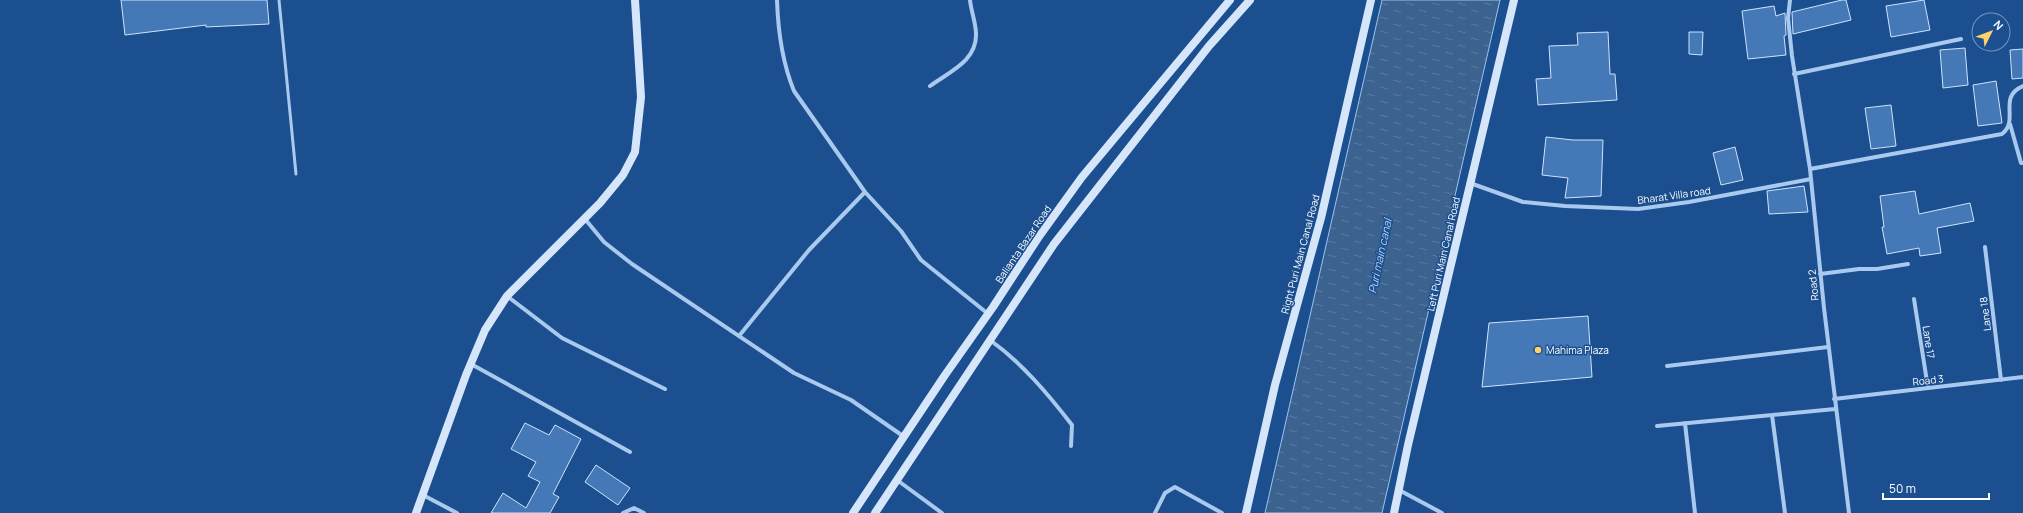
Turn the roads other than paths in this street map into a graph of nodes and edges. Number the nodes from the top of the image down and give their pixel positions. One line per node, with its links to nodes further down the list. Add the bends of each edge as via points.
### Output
1 (279, 0): 17 (lane)
2 (636, 0): 21 (street, via 641,97 635,152 623,175)
3 (778, 0): 20 (street, via 780,41 786,72 794,91)
4 (970, 0): 12 (street, via 976,35 973,50 967,60)
5 (1230, 0): 27 (street, Balianta Bazar Road, via 1082,177)
6 (1250, 0): 29 (street, via 1209,46 1054,244)
7 (1371, 0): 57 (street, Right Puri Main Canal Road, via 1320,218 1275,385)
8 (1514, 0): 19 (street, Left Puri Main Canal Road)
9 (1790, 0): 11 (street, Road 2, via 1788,18)
10 (1961, 39): 11 (street)
11 (1794, 74): 16 (street, Road 2)
12 (930, 86)
13 (2023, 86): 14 (street, via 2015,89 2010,97)
14 (2010, 123): 15 (street); 16 (street, via 2008,130 1995,137)
15 (2023, 163)
16 (1810, 169): 18 (street, Road 2)
17 (296, 174)
18 (1811, 179): 19 (street, Bharat Villa road, via 1638,209 1523,202); 24 (street, Road 2)
19 (1470, 183): 46 (street, Left Puri Main Canal Road)
20 (865, 192): 27 (street, via 902,231 921,260); 28 (street, via 809,250)
21 (585, 219): 25 (street); 28 (street, via 604,242 632,264)
22 (1985, 247): 34 (street, Lane 18)
23 (1908, 264): 24 (street)
24 (1820, 274): 30 (street, Road 2)
25 (507, 296): 31 (street, via 485,330); 36 (street, via 562,338)
26 (1914, 299): 35 (street, Lane 17)
27 (987, 313): 42 (street, Balianta Bazar Road)
28 (739, 336): 42 (street, via 794,373 851,400)
29 (990, 339): 43 (street, via 1053,400 1072,425); 45 (street)
30 (1828, 347): 32 (street); 37 (street, Road 2)
31 (470, 364): 44 (street); 47 (street)
32 (1667, 366)
33 (2023, 377): 34 (street, Road 3)
34 (2001, 380): 35 (street, Road 3)
35 (1928, 388): 37 (street, Road 3)
36 (665, 389)
37 (1834, 399): 38 (street, Road 2)
38 (1835, 409): 39 (street); 62 (street, Road 2)
39 (1772, 415): 40 (street); 61 (street)
40 (1685, 423): 41 (street); 60 (street)
41 (1657, 426)
42 (903, 436): 52 (street, Balianta Bazar Road)
43 (1071, 446)
44 (630, 452)
45 (897, 480): 53 (street); 54 (street)
46 (1399, 490): 58 (street, Left Puri Main Canal Road); 59 (street)
47 (422, 495): 48 (street); 49 (street)
48 (416, 513)
49 (457, 513)
50 (623, 513): 51 (street, via 634,508)
51 (644, 513)
52 (853, 513)
53 (875, 513)
54 (942, 513)
55 (1155, 513): 56 (street, via 1165,493 1175,486)
56 (1222, 513)
57 (1246, 513)
58 (1394, 513)
59 (1442, 513)
60 (1695, 513)
61 (1785, 513)
62 (1849, 513)

